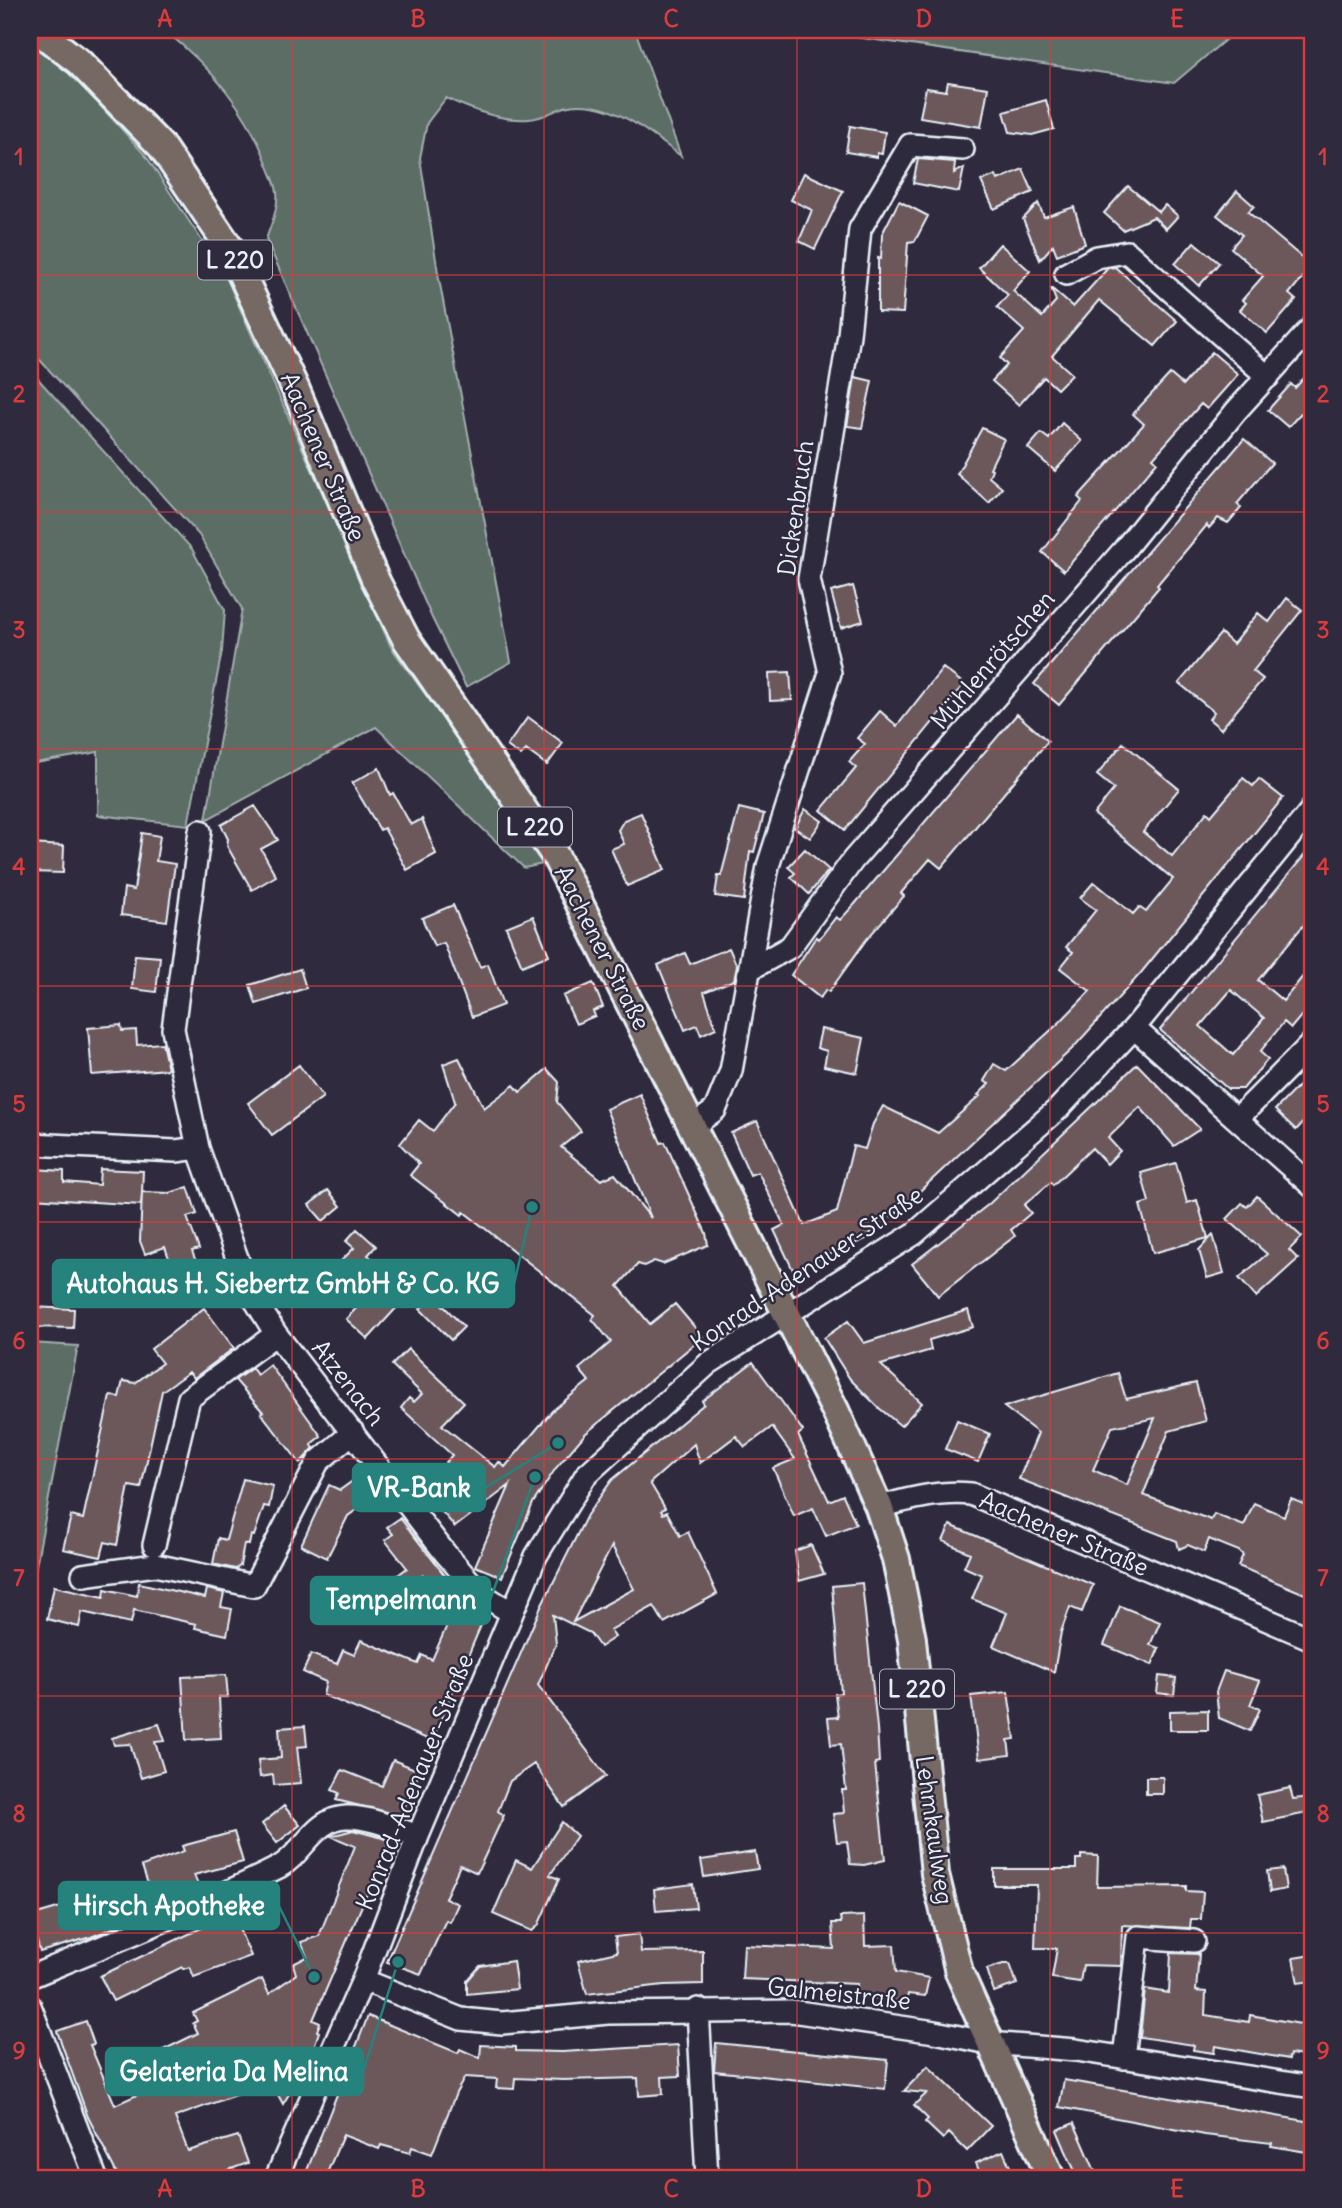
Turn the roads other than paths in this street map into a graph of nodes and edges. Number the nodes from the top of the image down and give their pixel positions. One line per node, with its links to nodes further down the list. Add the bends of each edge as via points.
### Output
1 (37, 30): 12 (main road, Aachener Straße / L 220, via 79,62 161,145 229,247 406,639 556,857)
2 (963, 149): 8 (street, Dickenbruch, via 910,145 860,229 849,335 809,579 830,673 768,866)
3 (1066, 274): 5 (street, via 1097,257 1127,253)
4 (1312, 327): 5 (street, Mühlenrötschen)
5 (1268, 377): 8 (street, Mühlenrötschen, via 853,860 790,947)
6 (1312, 808): 9 (street, Konrad-Adenauer-Straße)
7 (200, 831): 14 (street, Atzenach, via 173,1029)
8 (752, 968): 12 (street, Dickenbruch, via 731,1071 715,1110)
9 (1134, 1028): 11 (street); 16 (street, Konrad-Adenauer-Straße, via 1059,1108 962,1195 872,1263)
10 (1312, 1043): 11 (street)
11 (1237, 1119): 15 (street)
12 (692, 1127): 16 (main road, Aachener Straße / L 220)
13 (30, 1144): 14 (street)
14 (198, 1149): 17 (street, Atzenach, via 248,1289)
15 (1312, 1186)
16 (786, 1314): 19 (main road, Aachener Straße / L 220); 22 (street, Konrad-Adenauer-Straße, via 709,1363 586,1475 548,1531)
17 (276, 1334): 18 (street, Atzenach); 20 (street, via 188,1398)
18 (353, 1432): 21 (street, via 318,1462 254,1586 155,1565); 22 (street, Atzenach, via 480,1593)
19 (879, 1507): 23 (street, Aachener Straße, via 923,1496 971,1494); 30 (main road, Lehmkaulweg / L 220, via 896,1559 912,1639 935,1874 960,1972)
20 (154, 1545)
21 (83, 1575)
22 (512, 1613): 24 (street, Konrad-Adenauer-Straße)
23 (1312, 1639)
24 (418, 1836): 26 (street, via 346,1817 330,1822 284,1864 230,1892); 27 (street, Konrad-Adenauer-Straße)
25 (1194, 1941): 31 (street, via 1138,1937)
26 (30, 1977)
27 (363, 1980): 29 (street, Galmeistraße, via 461,2019 502,2023); 34 (street, Konrad-Adenauer-Straße)
28 (30, 2006): 33 (street)
29 (698, 2009): 30 (street, Galmeistraße, via 792,2011); 35 (street)
30 (989, 2043): 31 (street, Galmeistraße); 36 (main road, Lehmkaulweg / L 220)
31 (1124, 2058): 32 (street, Galmeistraße)
32 (1312, 2087)
33 (96, 2178)
34 (276, 2178)
35 (707, 2178)
36 (1051, 2178)

